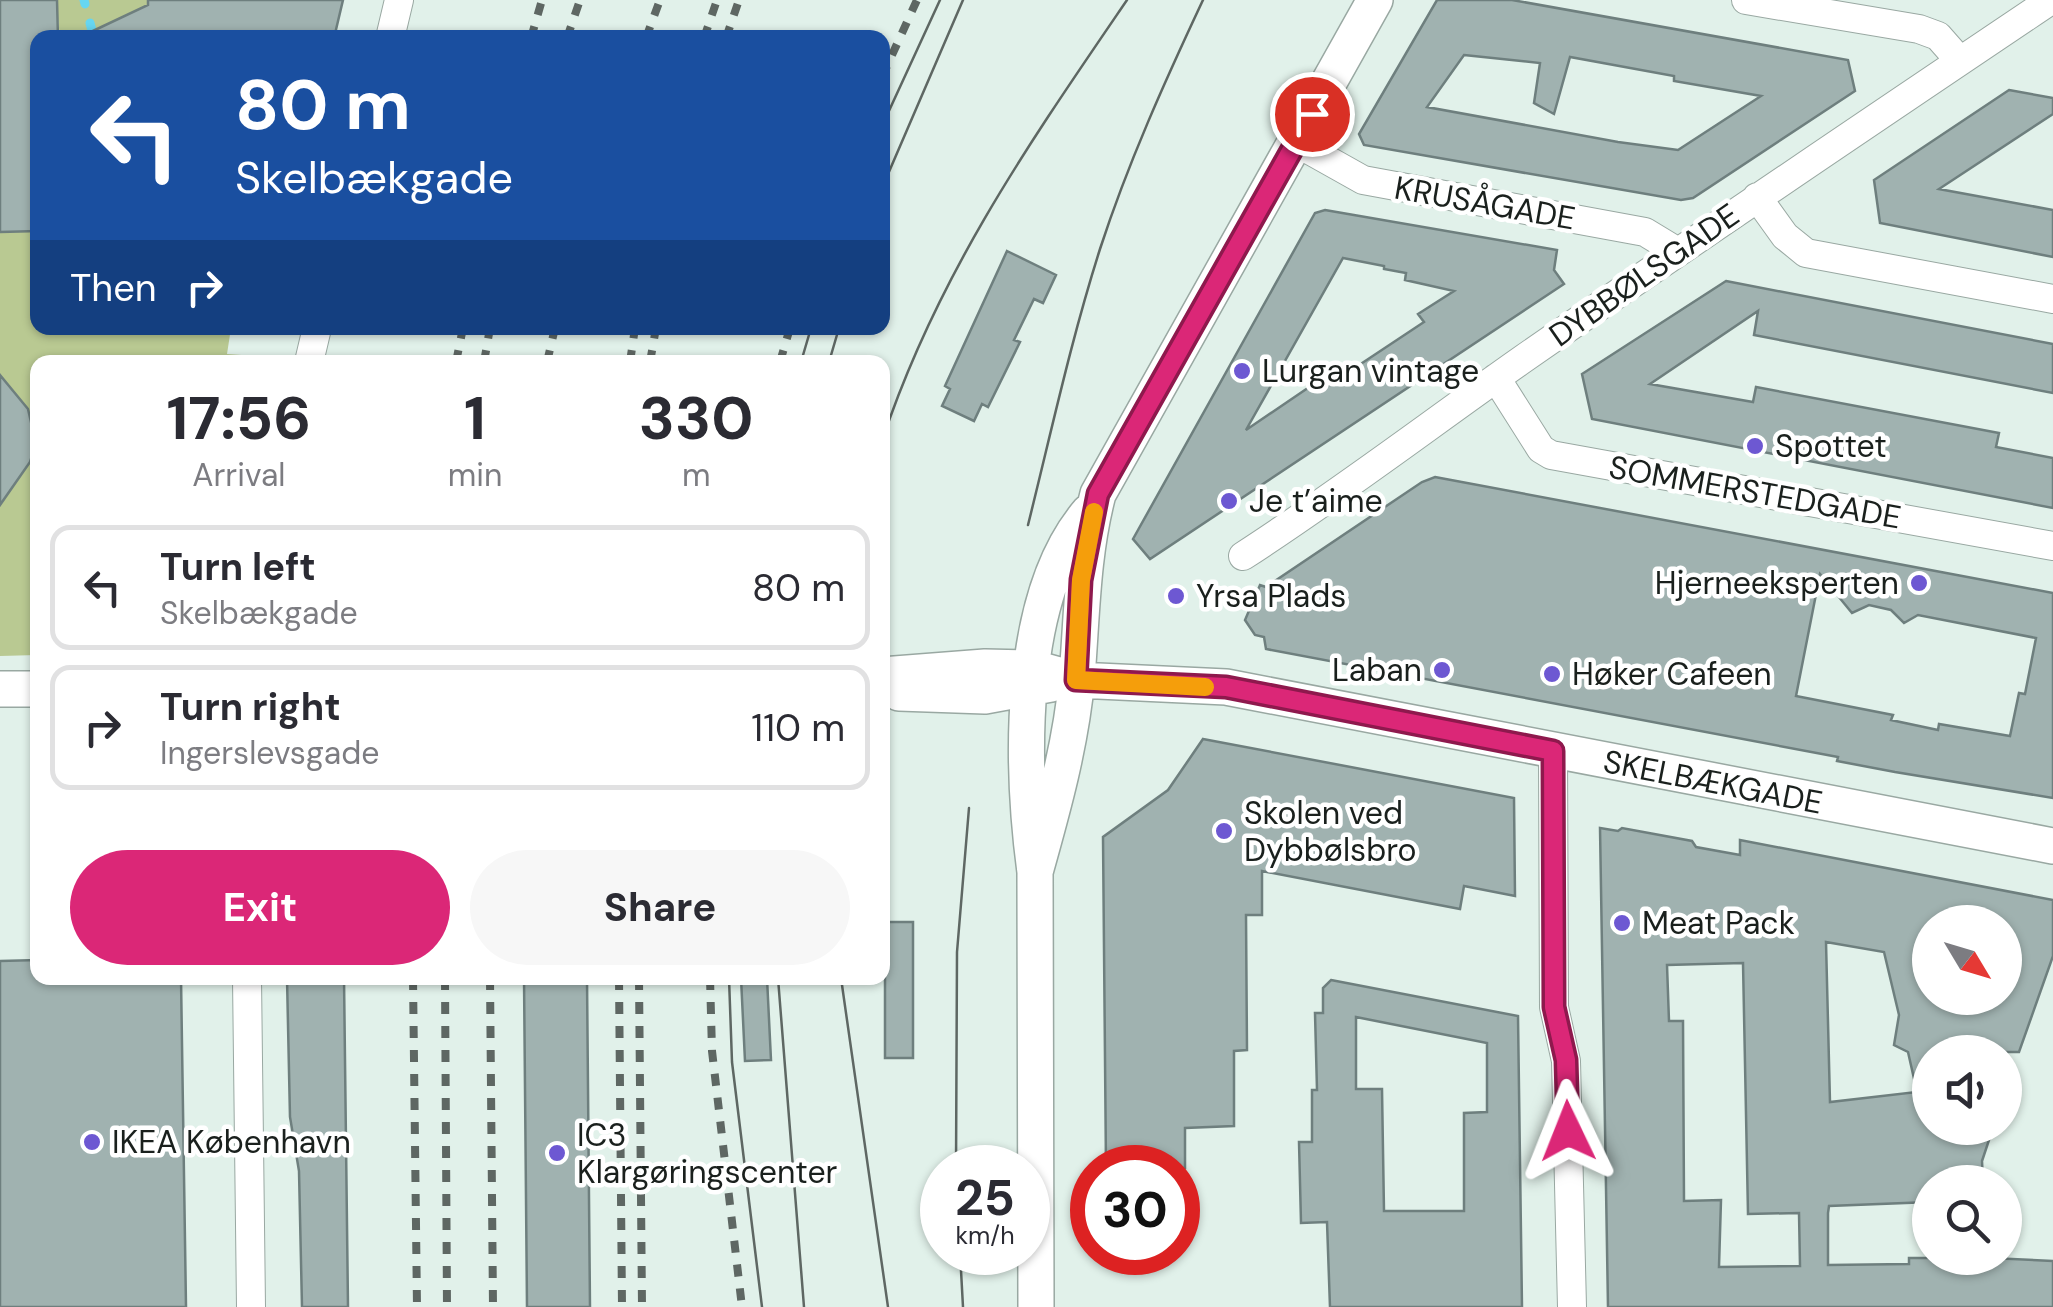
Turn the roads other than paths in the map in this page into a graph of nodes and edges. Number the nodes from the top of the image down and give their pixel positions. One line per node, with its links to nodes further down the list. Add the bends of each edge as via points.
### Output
1 (400, 0): 5 (street)
2 (1375, 0): 7 (street)
3 (1746, 0): 6 (street, via 1919,30 1938,36)
4 (2051, 0): 6 (street, DYBBØLSGADE)
5 (392, 30)
6 (1960, 60): 8 (street, DYBBØLSGADE)
7 (1297, 143): 9 (street, KRUSÅGADE, via 1363,180 1645,232); 12 (street)
8 (1757, 197): 9 (street, DYBBØLSGADE); 10 (street, via 1806,254)
9 (1678, 252): 11 (street, DYBBØLSGADE)
10 (2053, 299)
11 (1496, 378): 13 (street, SOMMERSTEDGADE, via 1540,448 1552,455); 14 (street, DYBBØLSGADE)
12 (1095, 505): 16 (street, via 1059,556 1042,606); 17 (street, via 1081,580)
13 (2053, 546)
14 (1243, 556)
15 (890, 674): 16 (street, via 985,667)
16 (1032, 678): 17 (street, SKELBÆKGADE); 20 (street, via 985,696); 23 (street, via 1025,768)
17 (1076, 680): 21 (street, SKELBÆKGADE, via 1226,687); 23 (street, via 1063,769)
18 (0, 689): 19 (street)
19 (30, 689)
20 (890, 692)
21 (1553, 751): 22 (street, SKELBÆKGADE); 27 (street, via 1554,1007 1566,1060)
22 (2053, 846)
23 (1035, 872): 26 (street)
24 (248, 985): 25 (street)
25 (251, 1307)
26 (1036, 1307)
27 (1572, 1307)

